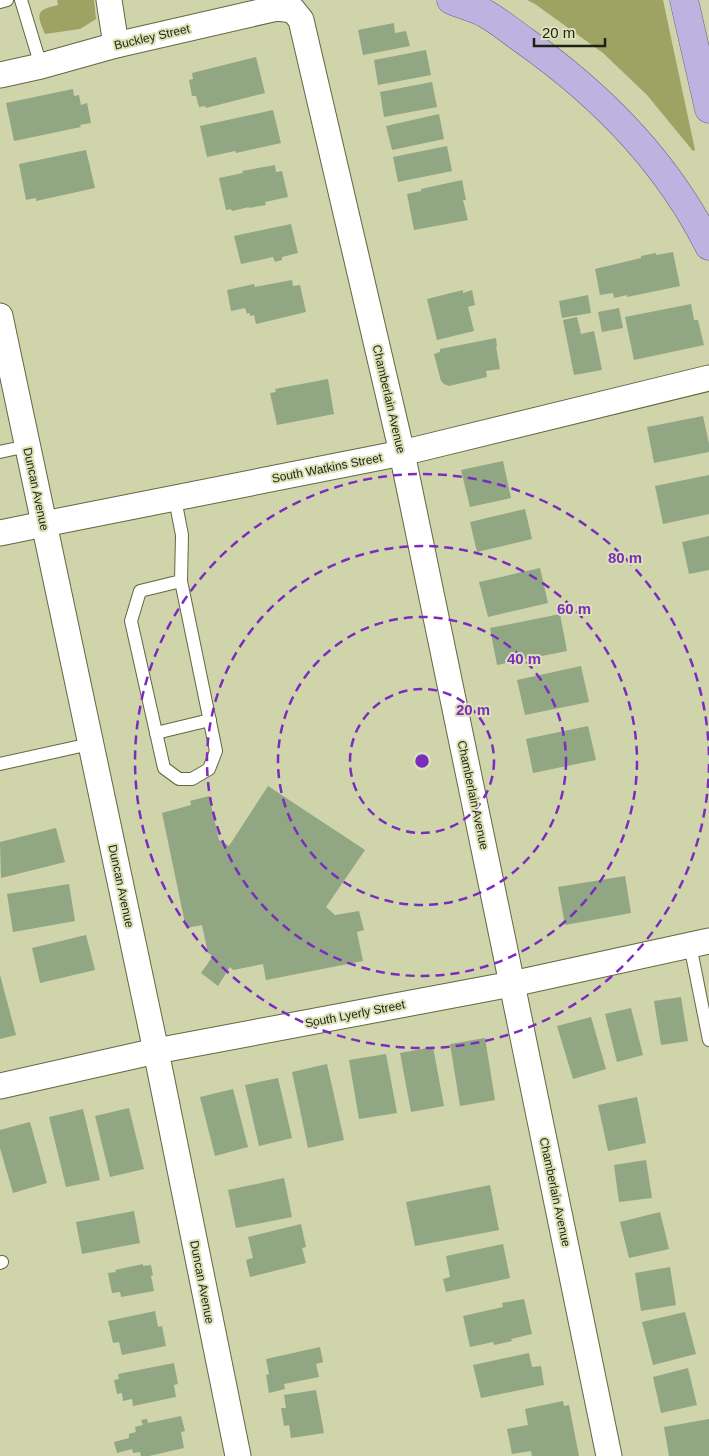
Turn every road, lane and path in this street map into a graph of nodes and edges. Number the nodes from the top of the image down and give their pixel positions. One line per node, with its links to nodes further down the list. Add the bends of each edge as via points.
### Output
1 (7, 0): 6 (lane)
2 (21, 0): 10 (lane)
3 (108, 0): 9 (street)
4 (451, 0): 7 (main road)
5 (684, 0): 12 (main road)
6 (0, 2)
7 (492, 7): 13 (main road, via 605,105 646,150 685,203)
8 (300, 20): 9 (street, Buckley Street, via 293,10 277,8); 18 (street, Chamberlain Avenue)
9 (116, 46): 10 (street, Buckley Street)
10 (41, 66): 11 (street, Buckley Street)
11 (0, 74)
12 (709, 110)
13 (709, 246)
14 (0, 316): 16 (street, Duncan Avenue)
15 (709, 378): 18 (street, South Watkins Street)
16 (27, 446): 17 (lane); 20 (street, Duncan Avenue)
17 (0, 452)
18 (402, 453): 19 (street, South Watkins Street); 28 (street, Chamberlain Avenue)
19 (175, 499): 20 (street, South Watkins Street); 22 (lane, via 182,535)
20 (44, 524): 21 (street, South Watkins Street); 25 (street, Duncan Avenue)
21 (0, 533)
22 (182, 581): 23 (lane); 24 (lane, via 140,591 131,621)
23 (210, 720): 24 (lane); 24 (lane, via 216,751 209,769 192,779 179,779 164,768)
24 (156, 733)
25 (90, 744): 26 (lane); 30 (street, Duncan Avenue)
26 (0, 764)
27 (700, 943): 28 (street, South Lyerly Street); 29 (lane)
28 (512, 984): 30 (street, South Lyerly Street); 33 (street, Chamberlain Avenue)
29 (709, 1040)
30 (156, 1052): 31 (street, South Lyerly Street); 32 (street, Duncan Avenue)
31 (0, 1086)
32 (238, 1456)
33 (609, 1456)

